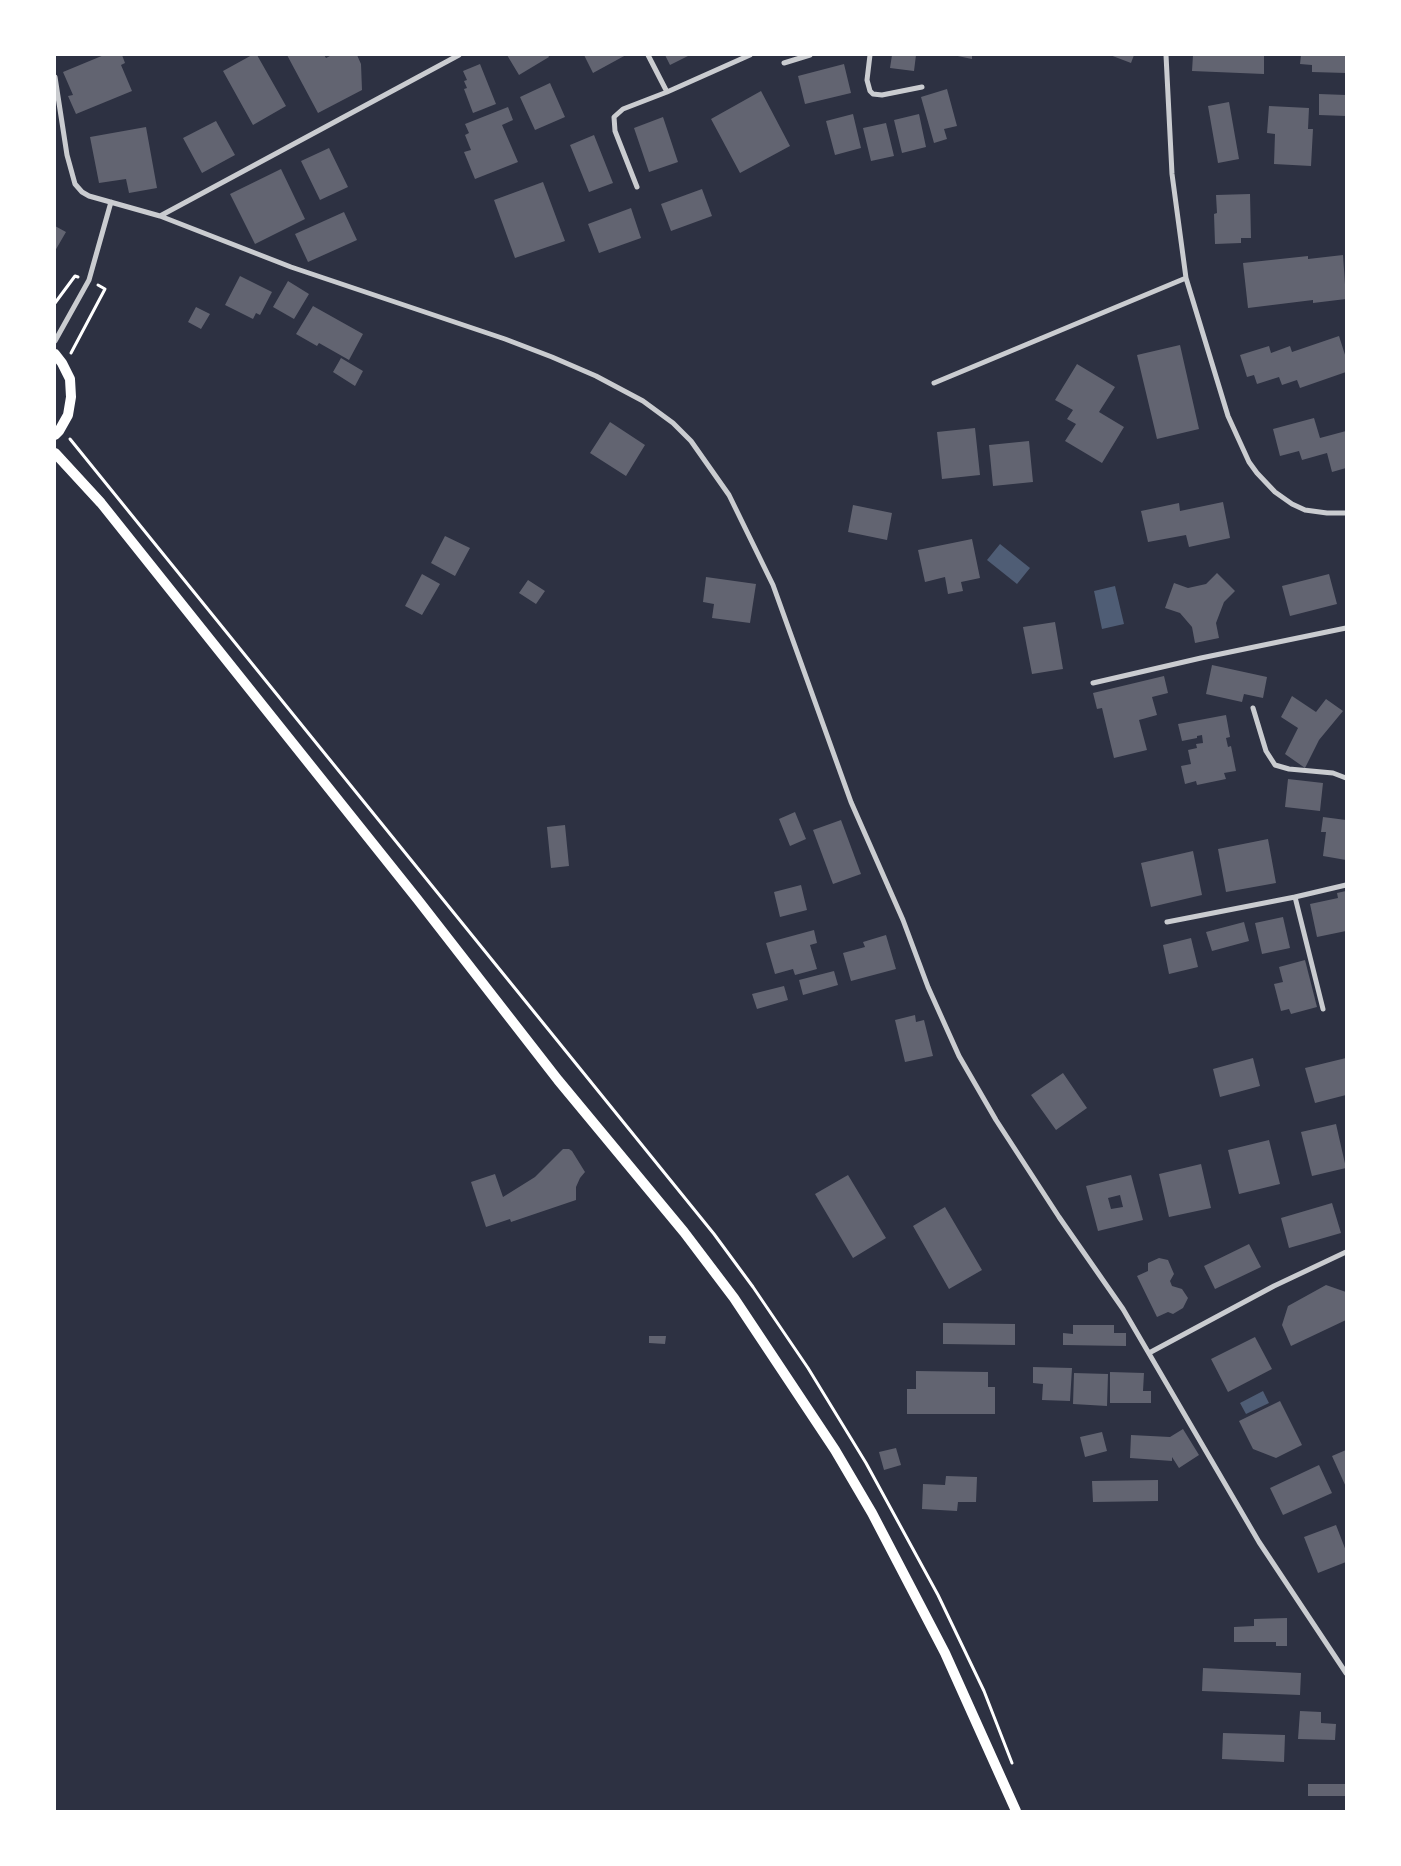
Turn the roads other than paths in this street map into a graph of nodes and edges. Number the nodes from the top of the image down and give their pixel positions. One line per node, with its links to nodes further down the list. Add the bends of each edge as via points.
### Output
1 (459, 55): 13 (street)
2 (648, 55): 10 (street)
3 (750, 55): 10 (street)
4 (810, 55): 7 (street)
5 (870, 55): 9 (street, via 868,80 873,94)
6 (1166, 55): 14 (street, via 1172,174)
7 (784, 63)
8 (55, 77): 12 (street, via 67,155 75,184 89,196)
9 (922, 87)
10 (667, 92): 11 (street, via 623,110 614,118 615,131)
11 (637, 187)
12 (111, 202): 13 (street); 15 (street, via 88,280)
13 (160, 216): 30 (street, via 292,267 505,339 574,366 643,401 691,441 729,495 773,585 851,802 959,1056 996,1120)
14 (1186, 278): 17 (street); 20 (street, via 1228,416 1257,473 1275,492 1299,507 1320,513)
15 (55, 341)
16 (55, 354): 18 (main road, via 70,379 71,397 68,415)
17 (934, 383)
18 (55, 435)
19 (55, 453): 32 (main road, via 113,518 734,1298 835,1450 872,1513 945,1653)
20 (1346, 513)
21 (1346, 628): 22 (street)
22 (1093, 683)
23 (1253, 708): 24 (street, via 1266,751 1275,764)
24 (1346, 778)
25 (1346, 885): 26 (street)
26 (1296, 897): 27 (street); 28 (street)
27 (1167, 922)
28 (1323, 1009)
29 (1346, 1252): 30 (street, via 1274,1286)
30 (1149, 1353): 31 (street, via 1259,1542)
31 (1346, 1674)
32 (1016, 1811)

